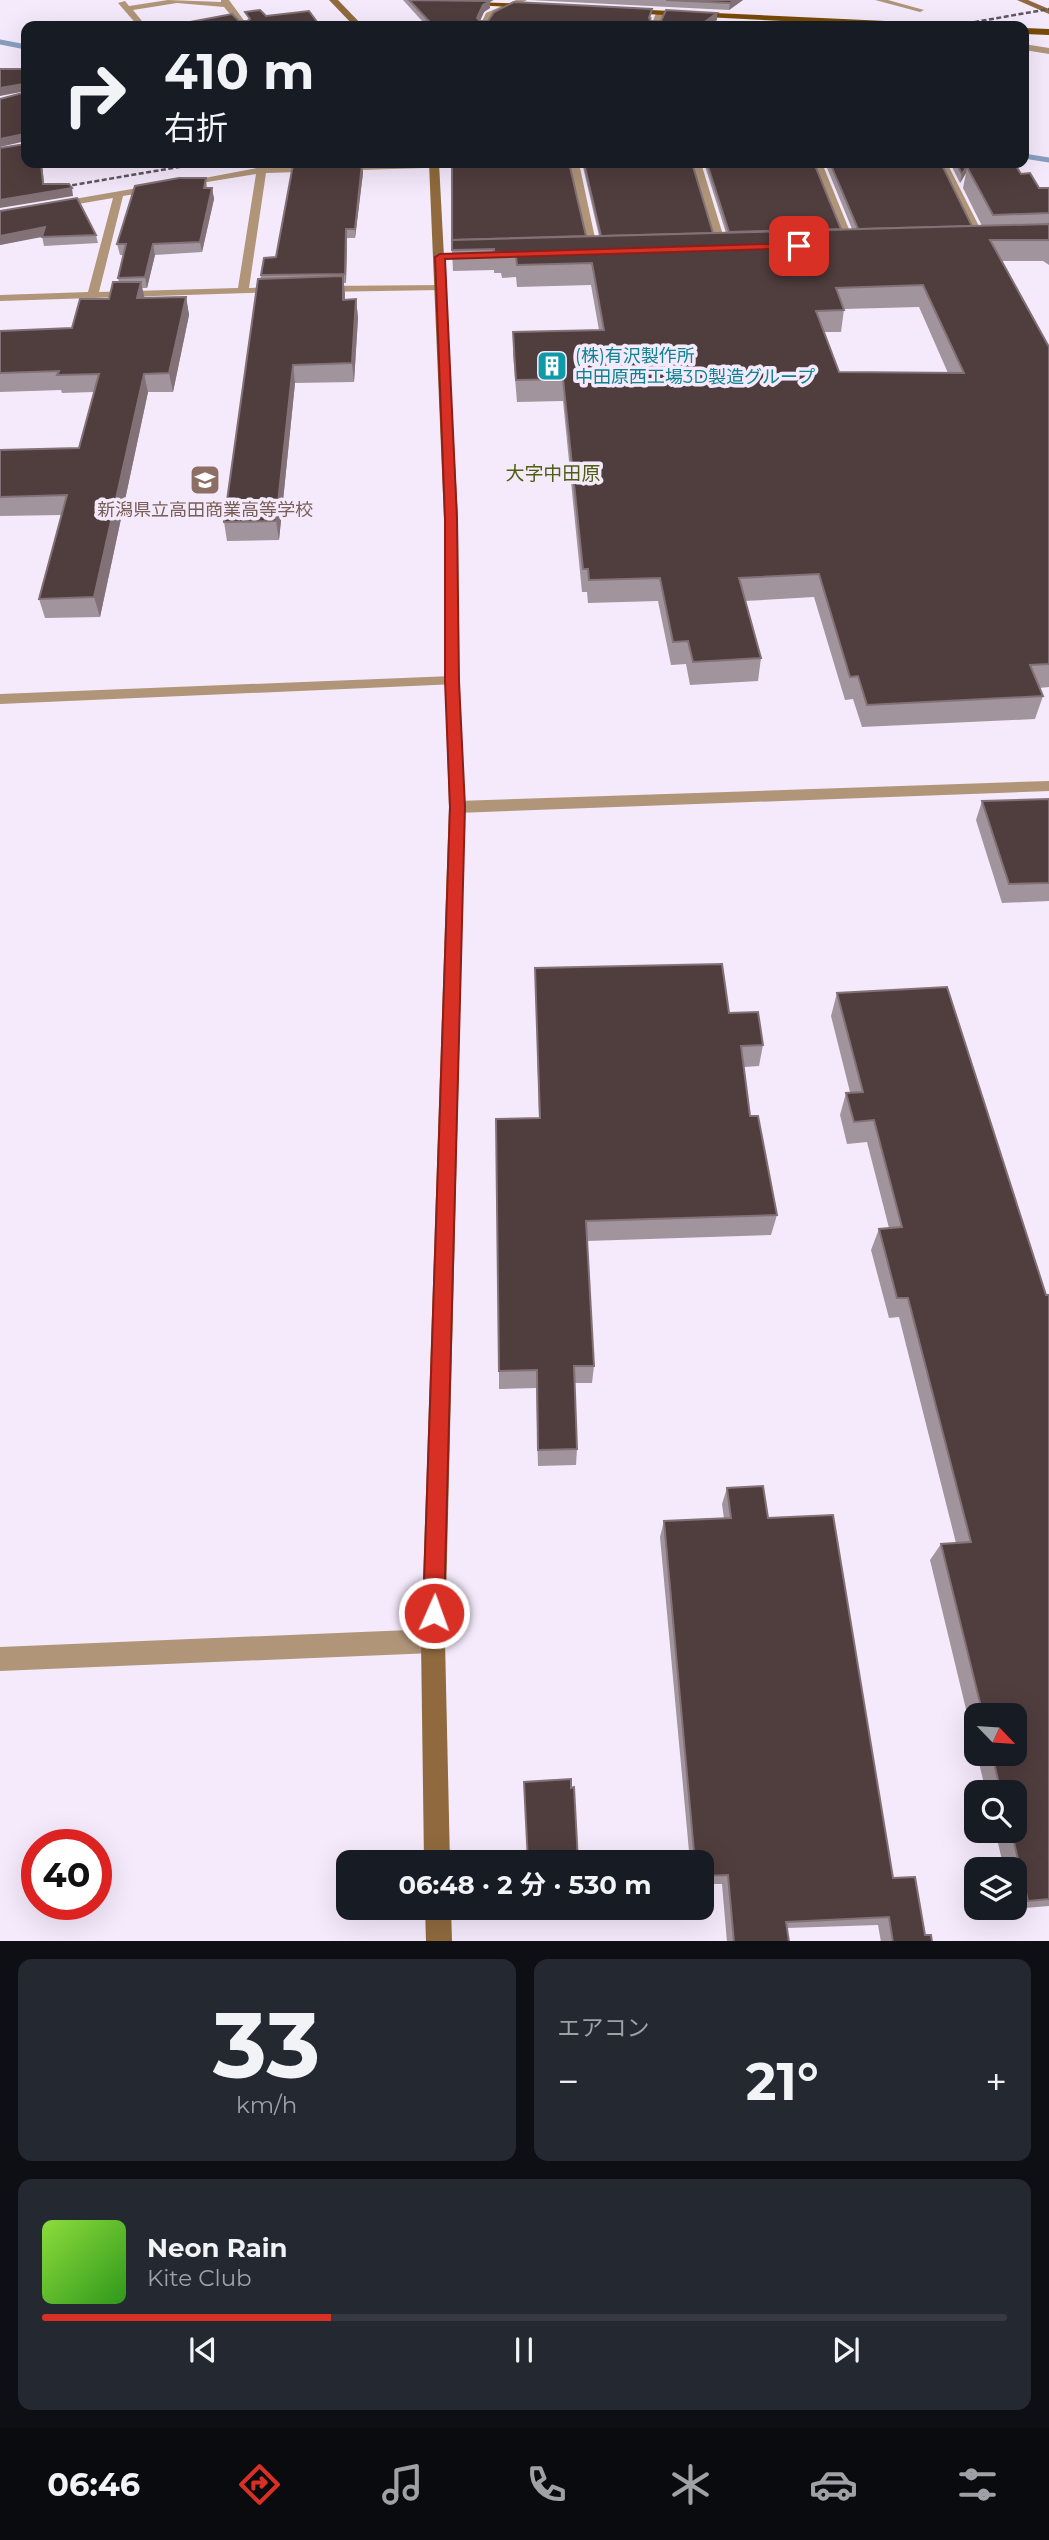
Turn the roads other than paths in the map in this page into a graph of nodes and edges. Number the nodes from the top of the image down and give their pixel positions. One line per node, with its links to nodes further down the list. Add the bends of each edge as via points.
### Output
1 (120, 0): 10 (street)
2 (333, 0): 17 (street)
3 (421, 0): 6 (main road)
4 (879, 0): 11 (lane)
5 (1021, 0): 13 (street)
6 (458, 1): 7 (main road)
7 (519, 2): 9 (main road); 18 (street, via 489,15)
8 (226, 3): 10 (street, via 177,1); 16 (street)
9 (542, 6)
10 (125, 9): 15 (street)
11 (920, 10)
12 (621, 11): 14 (main road)
13 (1049, 12)
14 (660, 13): 19 (street); 20 (main road)
15 (137, 21)
16 (240, 21)
17 (354, 21)
18 (486, 21)
19 (657, 21)
20 (826, 21)
21 (1029, 31): 22 (main road)
22 (1049, 32)
23 (1029, 48): 24 (street)
24 (1049, 51)
25 (252, 168): 32 (street)
26 (262, 168): 51 (street)
27 (434, 168): 47 (street)
28 (575, 168): 43 (street)
29 (698, 168): 41 (street)
30 (819, 168): 38 (street)
31 (945, 168): 36 (street)
32 (119, 194): 33 (street); 52 (street)
33 (40, 207)
34 (996, 241): 36 (street)
35 (969, 242): 36 (street)
36 (982, 242)
37 (837, 244): 38 (street)
38 (850, 244): 39 (street)
39 (863, 244)
40 (709, 248): 41 (street)
41 (722, 248): 42 (street)
42 (735, 248)
43 (594, 250): 44 (street); 45 (street)
44 (607, 250)
45 (581, 251)
46 (491, 254): 47 (street)
47 (440, 257): 48 (street)
48 (440, 287): 50 (street); 54 (street, via 451,519)
49 (296, 289): 51 (street)
50 (309, 289)
51 (243, 290): 52 (street)
52 (92, 296): 53 (street)
53 (0, 298)
54 (452, 681): 55 (street); 57 (street)
55 (0, 699)
56 (1049, 786): 57 (street)
57 (457, 807): 58 (street)
58 (433, 1641): 59 (street); 60 (street)
59 (0, 1659)
60 (437, 1850)
61 (438, 1920): 62 (street)
62 (439, 1941)

